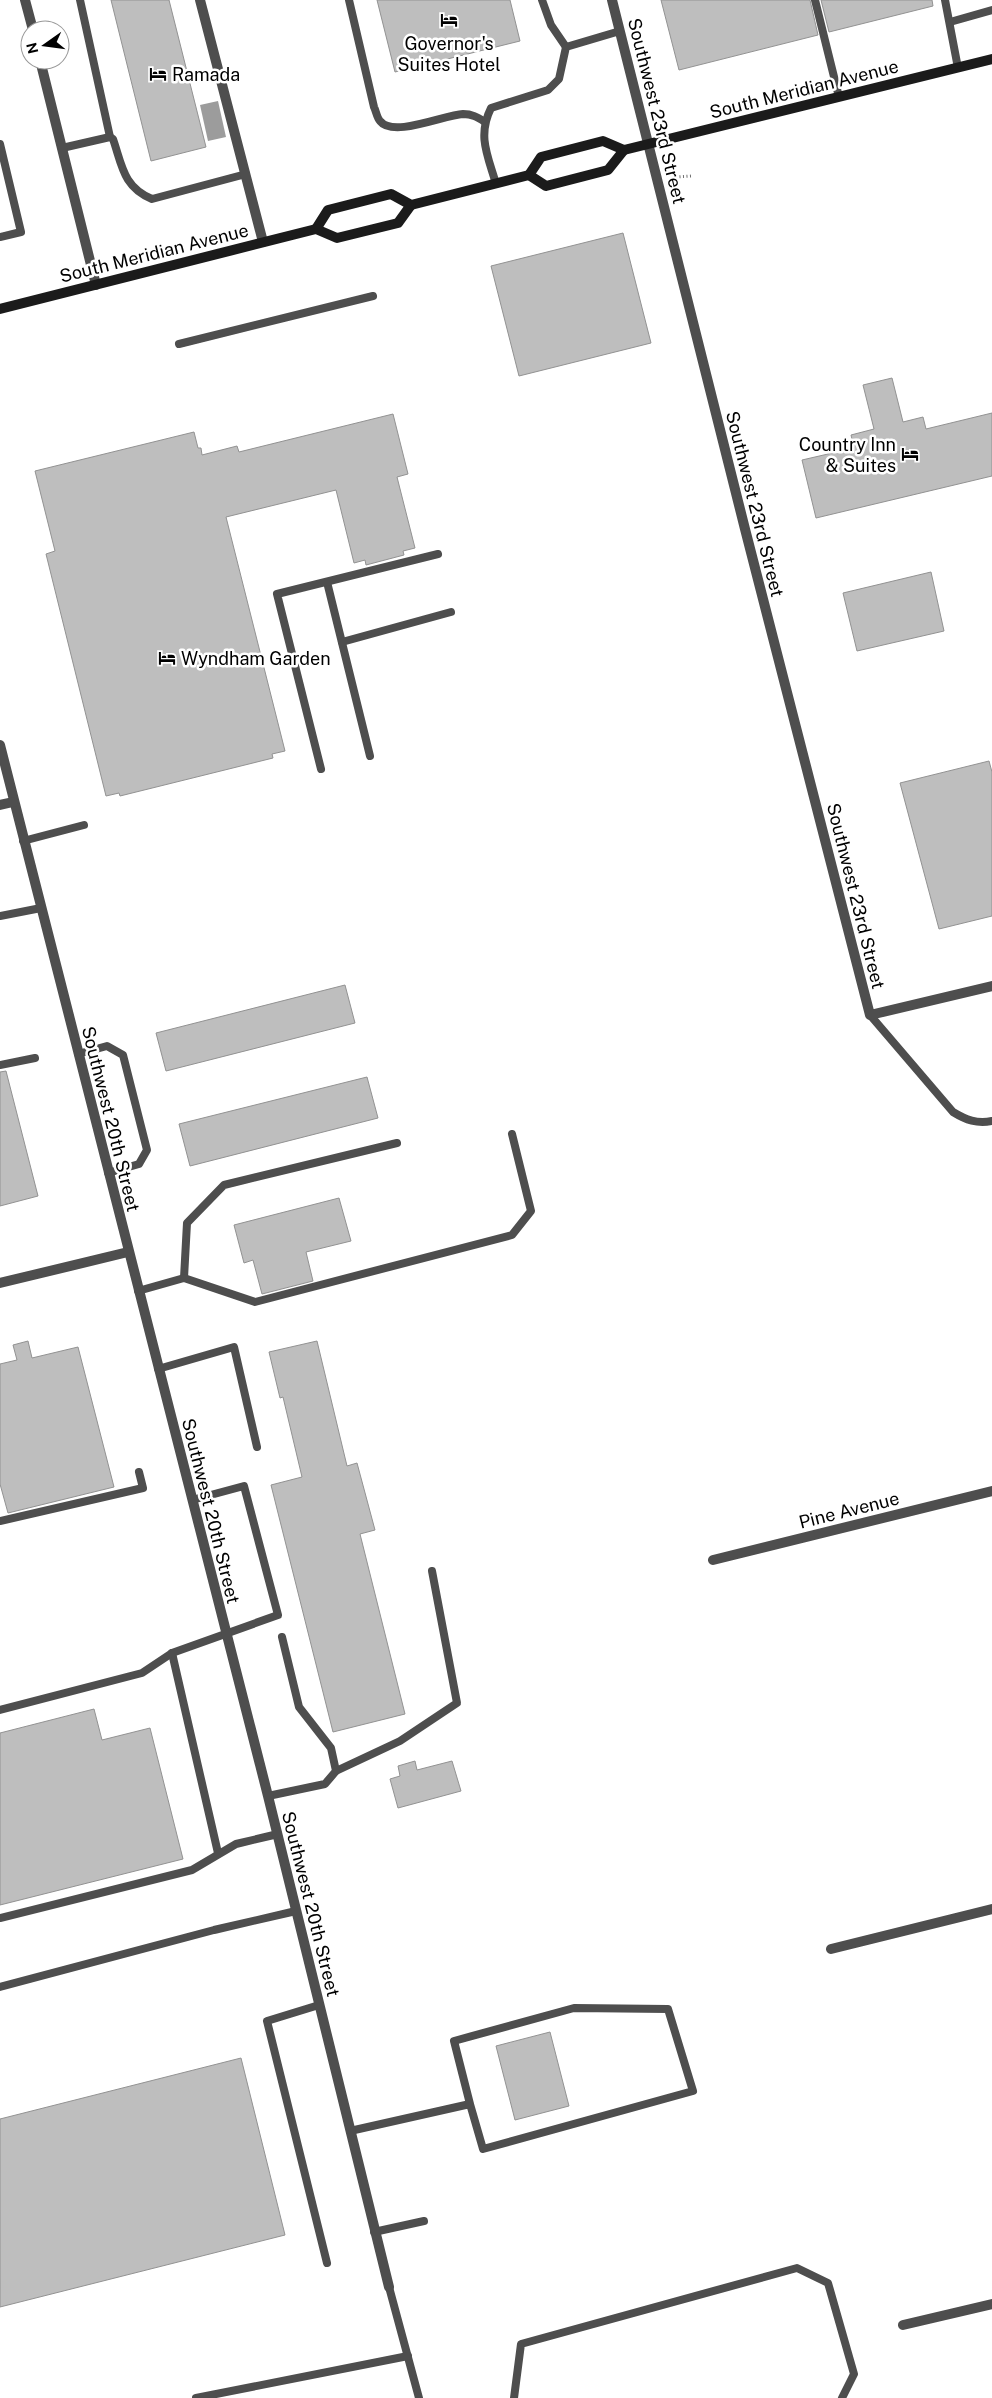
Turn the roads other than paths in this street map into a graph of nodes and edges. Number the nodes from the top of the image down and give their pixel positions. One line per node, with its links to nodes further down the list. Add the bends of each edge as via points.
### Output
1 (25, 0): 10 (street)
2 (80, 0): 19 (lane)
3 (200, 0): 24 (street)
4 (349, 0): 18 (lane, via 380,122 390,128 404,127 462,114 474,115)
5 (542, 0): 13 (lane, via 550,25)
6 (612, 0): 12 (street, Southwest 23rd Street)
7 (815, 0): 17 (lane)
8 (945, 0): 11 (lane)
9 (992, 10): 11 (lane)
10 (30, 20)
11 (950, 22): 15 (lane)
12 (620, 31): 13 (lane); 21 (street, Southwest 23rd Street)
13 (566, 47): 18 (lane, via 559,79 548,90 491,108)
14 (992, 59): 15 (main road, South Meridian Avenue)
15 (958, 68): 17 (main road, South Meridian Avenue)
16 (42, 70): 22 (street)
17 (839, 97): 21 (main road, South Meridian Avenue)
18 (485, 122): 26 (lane, via 484,139)
19 (110, 137): 22 (lane); 24 (lane, via 125,177 140,194 152,199)
20 (0, 144): 29 (lane, via 21,232)
21 (648, 145): 23 (main road, South Meridian Avenue); 49 (street, Southwest 23rd Street)
22 (62, 148): 31 (street)
23 (624, 150): 25 (main road, via 603,141 541,157); 25 (main road, via 608,170 546,186)
24 (246, 174): 30 (street)
25 (529, 175): 26 (main road)
26 (496, 184): 27 (main road)
27 (411, 204): 28 (main road, via 398,223 336,238); 28 (main road, via 391,194 328,210)
28 (316, 229): 30 (main road, South Meridian Avenue)
29 (0, 236)
30 (263, 242): 31 (main road, South Meridian Avenue)
31 (96, 285): 33 (main road, South Meridian Avenue)
32 (373, 296): 34 (lane)
33 (0, 309)
34 (179, 344)
35 (438, 554): 36 (lane)
36 (326, 582): 38 (lane); 41 (lane, via 277,594)
37 (451, 612): 38 (lane)
38 (342, 642): 40 (lane)
39 (0, 745): 42 (street, Southwest 20th Street)
40 (370, 756)
41 (321, 769)
42 (13, 802): 43 (street); 45 (street, Southwest 20th Street)
43 (0, 805)
44 (84, 825): 45 (lane)
45 (24, 841): 46 (street, Southwest 20th Street)
46 (41, 908): 47 (lane); 50 (street, Southwest 20th Street)
47 (0, 916)
48 (992, 986): 49 (street)
49 (870, 1015): 53 (lane, via 953,1112 966,1120)
50 (78, 1054): 56 (street, Southwest 20th Street); 56 (lane, via 107,1046 123,1055 147,1150 139,1164)
51 (35, 1058): 52 (lane)
52 (0, 1065)
53 (992, 1121)
54 (512, 1134): 58 (lane, via 531,1211 512,1234 255,1302)
55 (397, 1143): 58 (lane, via 224,1185 187,1223)
56 (108, 1172): 57 (street, Southwest 20th Street)
57 (128, 1252): 59 (street); 60 (street, Southwest 20th Street)
58 (184, 1278): 60 (lane)
59 (0, 1283)
60 (138, 1291): 61 (street, Southwest 20th Street)
61 (158, 1369): 62 (lane, via 234,1348); 65 (street, Southwest 20th Street)
62 (257, 1447)
63 (139, 1472): 66 (lane, via 143,1488)
64 (992, 1491): 67 (street, Pine Avenue)
65 (192, 1500): 69 (street, Southwest 20th Street); 69 (lane, via 244,1486 278,1615)
66 (0, 1521)
67 (713, 1560)
68 (432, 1572): 73 (lane, via 457,1703 400,1741)
69 (225, 1632): 71 (lane); 74 (street, Southwest 20th Street)
70 (282, 1637): 73 (lane, via 299,1707 331,1748)
71 (172, 1653): 72 (lane, via 142,1673); 76 (lane)
72 (0, 1710)
73 (336, 1771): 74 (lane, via 324,1784)
74 (268, 1796): 75 (street, Southwest 20th Street)
75 (278, 1834): 76 (lane, via 236,1844); 78 (street, Southwest 20th Street)
76 (218, 1853): 79 (lane, via 192,1870)
77 (992, 1909): 80 (street)
78 (296, 1911): 81 (lane); 82 (street, Southwest 20th Street)
79 (0, 1918)
80 (831, 1949)
81 (0, 1987)
82 (319, 2005): 84 (street, Southwest 20th Street); 87 (lane, via 267,2021)
83 (470, 2104): 83 (lane, via 482,2148 693,2091 668,2009 574,2008 454,2041); 84 (lane)
84 (350, 2131): 86 (street, Southwest 20th Street)
85 (424, 2221): 86 (lane)
86 (374, 2232): 88 (street, Southwest 20th Street)
87 (327, 2263)
88 (389, 2286): 91 (lane)
89 (992, 2304): 90 (street)
90 (903, 2325)
91 (408, 2356): 92 (lane); 93 (lane)
92 (196, 2398)
93 (419, 2398)
94 (514, 2398): 95 (lane, via 520,2344 797,2268 828,2283 854,2374)
95 (842, 2398)

